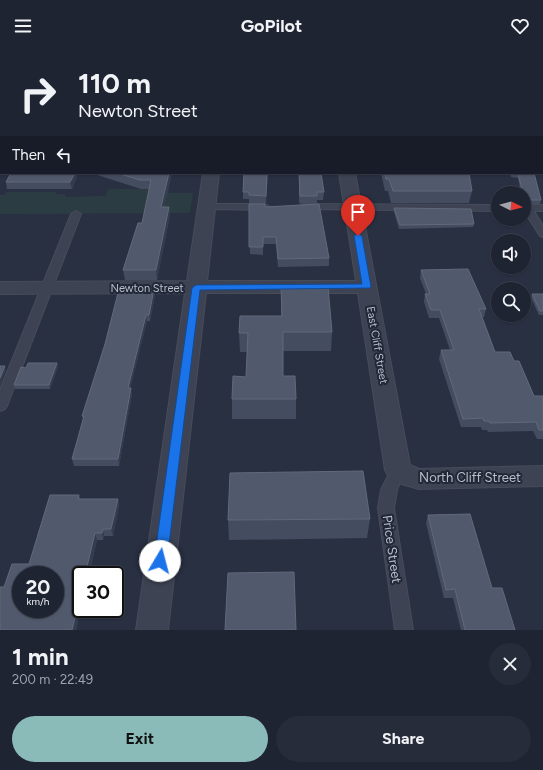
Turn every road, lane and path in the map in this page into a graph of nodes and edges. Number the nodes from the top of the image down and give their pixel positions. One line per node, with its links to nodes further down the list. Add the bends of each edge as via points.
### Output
1 (211, 174): 3 (street)
2 (347, 174): 6 (street, East Cliff Street)
3 (207, 207): 4 (lane); 16 (street)
4 (277, 207)
5 (292, 207): 6 (lane)
6 (353, 207): 7 (lane); 13 (street, East Cliff Street)
7 (491, 208)
8 (531, 208): 9 (lane)
9 (543, 208)
10 (76, 214): 15 (lane)
11 (531, 216): 12 (lane)
12 (543, 234)
13 (367, 287): 16 (street, Newton Street); 18 (street, East Cliff Street)
14 (0, 288): 15 (street, Newton Street)
15 (48, 288): 16 (street, Newton Street); 17 (lane)
16 (196, 288): 20 (street)
17 (0, 406)
18 (398, 470): 19 (street, North Cliff Street, via 419,479); 21 (lane, Price Street, via 389,490 386,508)
19 (543, 476)
20 (152, 630)
21 (404, 630)

